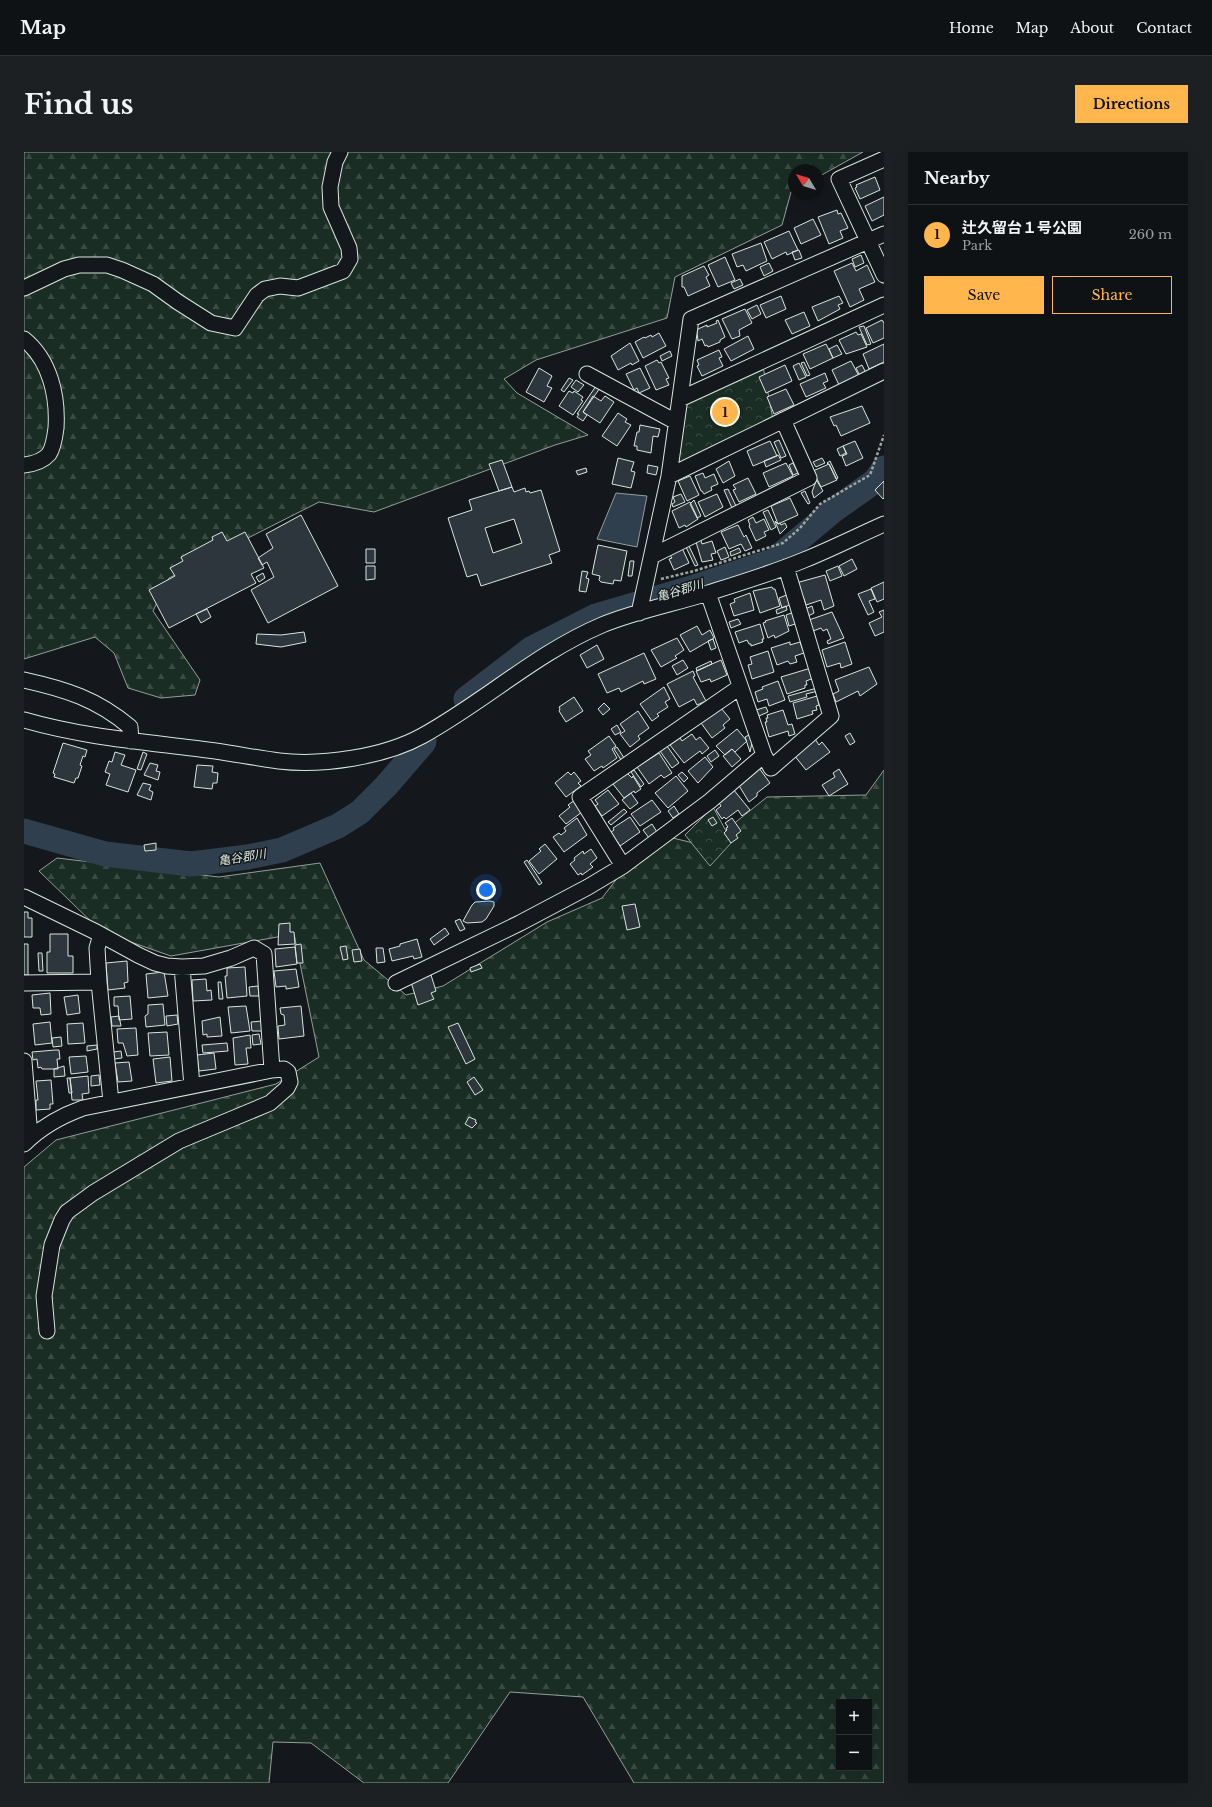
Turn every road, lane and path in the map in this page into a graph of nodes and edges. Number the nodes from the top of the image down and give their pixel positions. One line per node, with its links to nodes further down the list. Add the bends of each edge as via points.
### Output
1 (340, 152): 6 (street, via 335,162 330,187 331,207 349,248 350,259 343,271 298,288 266,288 257,295 236,328 211,323 153,284 107,265 79,265 64,269)
2 (884, 159): 4 (street, via 839,179)
3 (884, 234): 4 (street)
4 (868, 241): 5 (street); 11 (street, via 691,319)
5 (884, 276)
6 (24, 288)
7 (884, 305): 11 (street)
8 (24, 339): 15 (street, via 49,373 56,396 57,416 55,437 49,454 37,463)
9 (884, 371): 12 (street)
10 (587, 374): 13 (street)
11 (680, 399): 13 (street)
12 (783, 420): 16 (street); 18 (street, via 809,478)
13 (676, 422): 16 (street)
14 (884, 435): 20 (path, via 870,475 820,504 800,528 783,543)
15 (24, 465)
16 (669, 476): 18 (street)
17 (884, 524): 19 (street)
18 (652, 556): 20 (street)
19 (786, 567): 21 (street); 27 (street, via 831,716 771,768)
20 (644, 589): 22 (street)
21 (708, 593): 22 (street); 24 (street)
22 (639, 613): 26 (street, via 604,625 549,652 422,737 398,748 369,756 318,761 280,761)
23 (24, 680): 26 (street, via 70,691 102,707 130,727)
24 (740, 687): 27 (street); 28 (street, via 580,797)
25 (24, 720): 26 (street, via 78,733)
26 (131, 741)
27 (764, 755): 28 (street, via 710,801)
28 (623, 866): 34 (street, via 520,923)
29 (24, 896): 30 (street)
30 (100, 935): 31 (street, via 155,963); 32 (street, via 97,948)
31 (182, 967): 36 (street, via 216,963 254,948 264,954); 37 (street)
32 (100, 982): 33 (street); 38 (street)
33 (24, 983)
34 (396, 983)
35 (24, 1060): 39 (street)
36 (272, 1070): 37 (street); 40 (street, via 284,1069 290,1078 287,1088 278,1098 260,1108 179,1141 93,1193 68,1212 52,1245 44,1296)
37 (192, 1086): 38 (street)
38 (112, 1102): 39 (street, via 68,1113)
39 (27, 1141)
40 (47, 1331)

